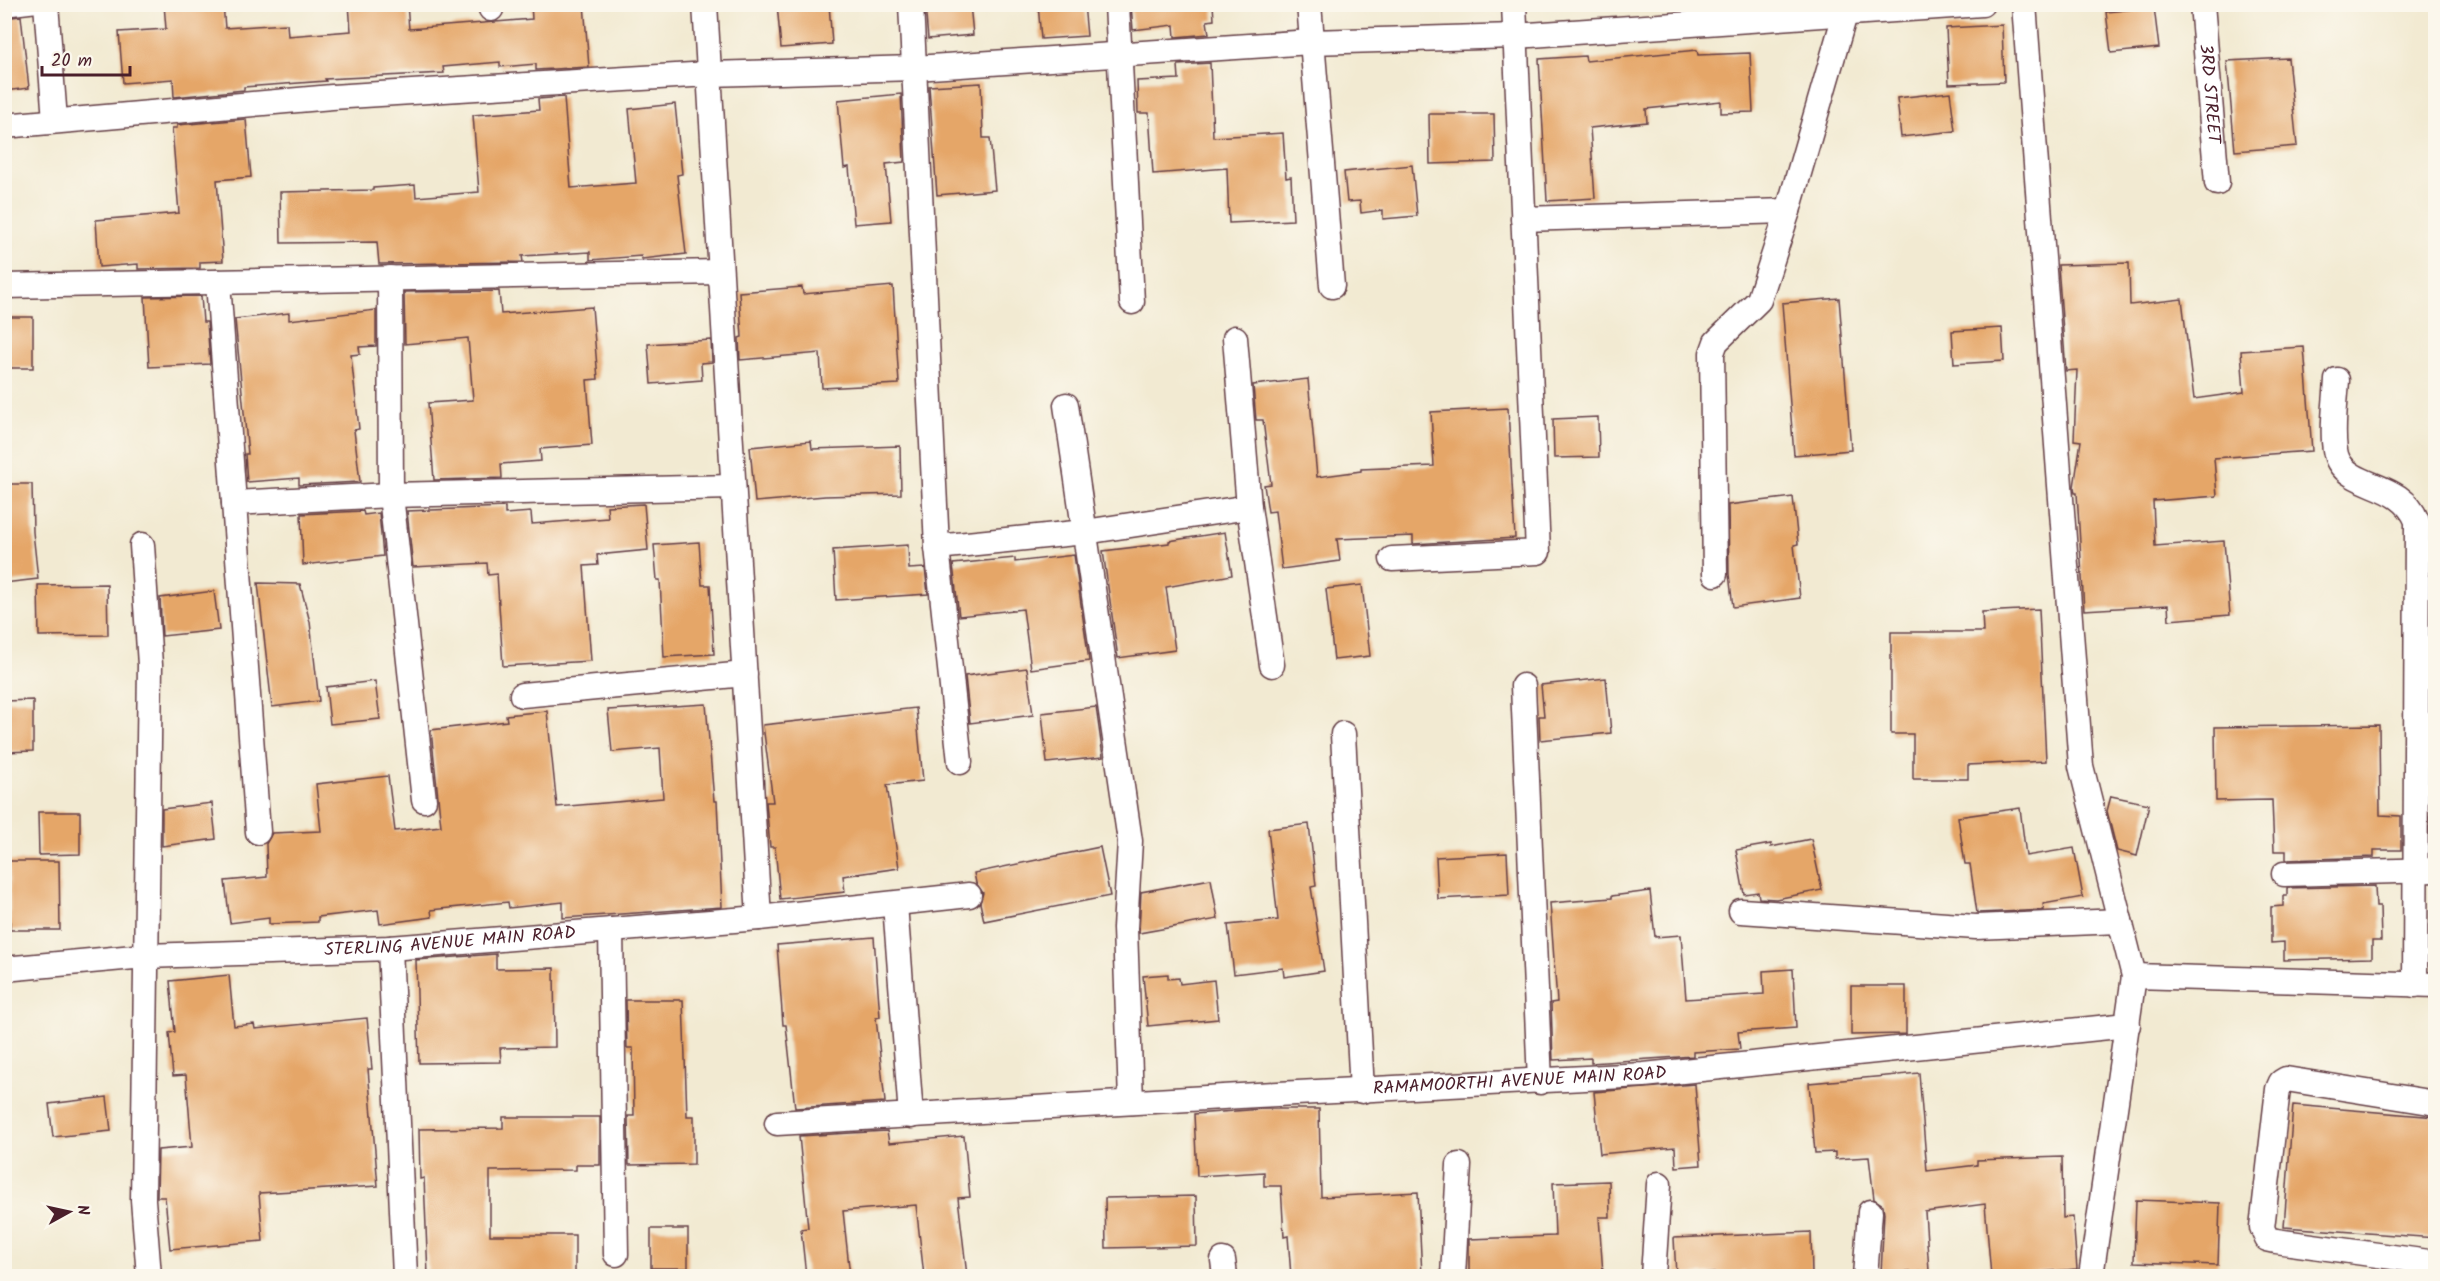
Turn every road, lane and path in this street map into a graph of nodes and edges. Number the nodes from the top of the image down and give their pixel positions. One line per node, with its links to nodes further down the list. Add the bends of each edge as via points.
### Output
1 (705, 4): 17 (street)
2 (911, 4): 16 (street)
3 (1118, 4): 15 (street)
4 (1309, 4): 14 (street)
5 (1514, 4): 13 (street)
6 (1982, 4): 10 (street)
7 (2024, 4): 55 (street, via 2081,766)
8 (2202, 4): 20 (street, 3RD STREET)
9 (46, 5): 11 (lane); 18 (street)
10 (1847, 9): 12 (street); 21 (street)
11 (4, 10)
12 (1719, 13): 13 (street)
13 (1515, 36): 14 (street); 22 (street)
14 (1311, 42): 15 (street); 27 (street)
15 (1120, 57): 16 (street); 28 (street)
16 (915, 68): 17 (street); 38 (street)
17 (708, 74): 18 (street); 23 (street)
18 (55, 120): 19 (street)
19 (4, 126)
20 (2217, 183)
21 (1788, 211): 22 (street); 40 (street, via 1760,300 1716,342 1712,353)
22 (1523, 219): 39 (street, via 1538,552)
23 (720, 272): 24 (street); 32 (street)
24 (390, 278): 25 (street); 33 (street)
25 (218, 282): 26 (street); 34 (street)
26 (4, 286)
27 (1332, 286)
28 (1132, 302)
29 (1235, 338): 35 (street)
30 (2337, 380): 49 (street, via 2334,447 2338,462 2349,472 2402,499 2417,521)
31 (1066, 405): 36 (street)
32 (734, 487): 33 (street); 42 (street)
33 (391, 495): 34 (street); 47 (street)
34 (234, 503): 48 (street)
35 (1249, 507): 36 (street); 41 (street)
36 (1085, 532): 38 (street); 65 (street, via 1130,841 1125,928)
37 (142, 545): 58 (street, via 150,665)
38 (937, 547): 46 (street)
39 (1392, 559)
40 (1715, 574)
41 (1272, 665)
42 (745, 674): 44 (street); 54 (street)
43 (1523, 686): 63 (street)
44 (522, 695)
45 (1343, 734): 64 (street)
46 (960, 762)
47 (424, 800)
48 (258, 832)
49 (2426, 870): 50 (street); 61 (street)
50 (2284, 874)
51 (969, 895): 52 (street, STERLING AVENUE MAIN ROAD)
52 (895, 904): 54 (street, STERLING AVENUE MAIN ROAD); 67 (street)
53 (1741, 911): 55 (street, via 1976,927)
54 (759, 918): 56 (street, STERLING AVENUE MAIN ROAD)
55 (2120, 921): 60 (street)
56 (611, 930): 57 (street, STERLING AVENUE MAIN ROAD); 72 (street)
57 (390, 948): 58 (street, STERLING AVENUE MAIN ROAD); 75 (street)
58 (145, 956): 59 (street, STERLING AVENUE MAIN ROAD); 74 (street, via 143,1200)
59 (4, 969)
60 (2134, 976): 61 (street); 62 (street)
61 (2425, 985)
62 (2128, 1025): 63 (street, RAMAMOORTHI AVENUE MAIN ROAD, via 1644,1075); 79 (street)
63 (1540, 1082): 64 (street, RAMAMOORTHI AVENUE MAIN ROAD)
64 (1362, 1091): 65 (street, RAMAMOORTHI AVENUE MAIN ROAD)
65 (1131, 1102): 67 (street, RAMAMOORTHI AVENUE MAIN ROAD)
66 (2436, 1103): 73 (street, via 2286,1079 2281,1082 2262,1228 2267,1239 2276,1241)
67 (911, 1116): 68 (street, RAMAMOORTHI AVENUE MAIN ROAD)
68 (777, 1124)
69 (1459, 1165): 76 (street)
70 (1659, 1184): 77 (street)
71 (1870, 1212): 78 (street)
72 (616, 1254)
73 (2436, 1263)
74 (149, 1276)
75 (405, 1276)
76 (1453, 1276)
77 (1653, 1276)
78 (1865, 1276)
79 (2091, 1276)

